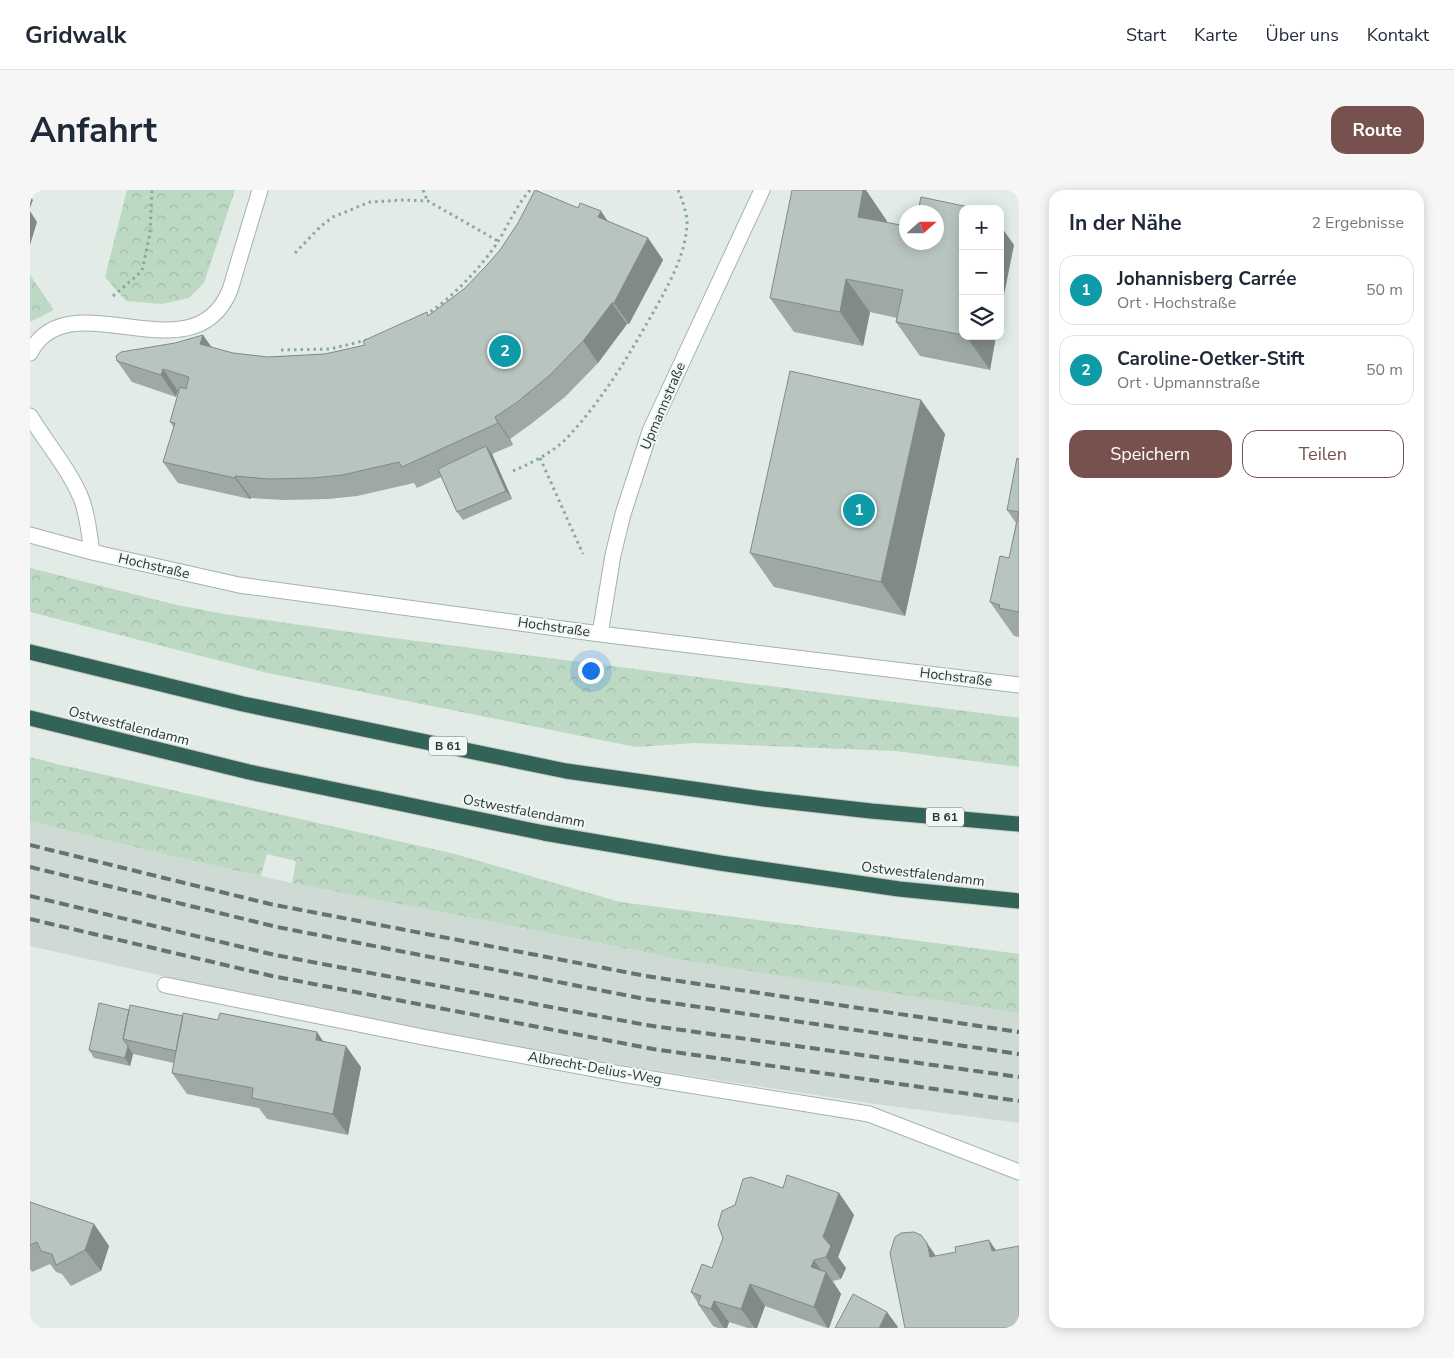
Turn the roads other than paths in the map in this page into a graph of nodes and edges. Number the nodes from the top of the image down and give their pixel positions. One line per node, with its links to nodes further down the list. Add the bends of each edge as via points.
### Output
1 (260, 190): 3 (street, via 225,304 212,318 179,329 63,324 40,337)
2 (762, 190): 7 (street, Upmannstraße, via 650,431 623,514)
3 (30, 353)
4 (30, 416): 6 (street, via 81,499)
5 (30, 535): 6 (street, Hochstraße)
6 (92, 552): 7 (street, Hochstraße, via 239,585)
7 (600, 634): 9 (street, Hochstraße)
8 (30, 652): 11 (highway, B 61, via 243,704 566,771 764,799)
9 (1019, 685)
10 (30, 718): 12 (highway, Ostwestfalendamm, via 249,772 544,833 899,889)
11 (1019, 824)
12 (1019, 901)
13 (165, 985): 14 (street, Albrecht-Delius-Weg, via 621,1074 869,1114)
14 (1019, 1172)

